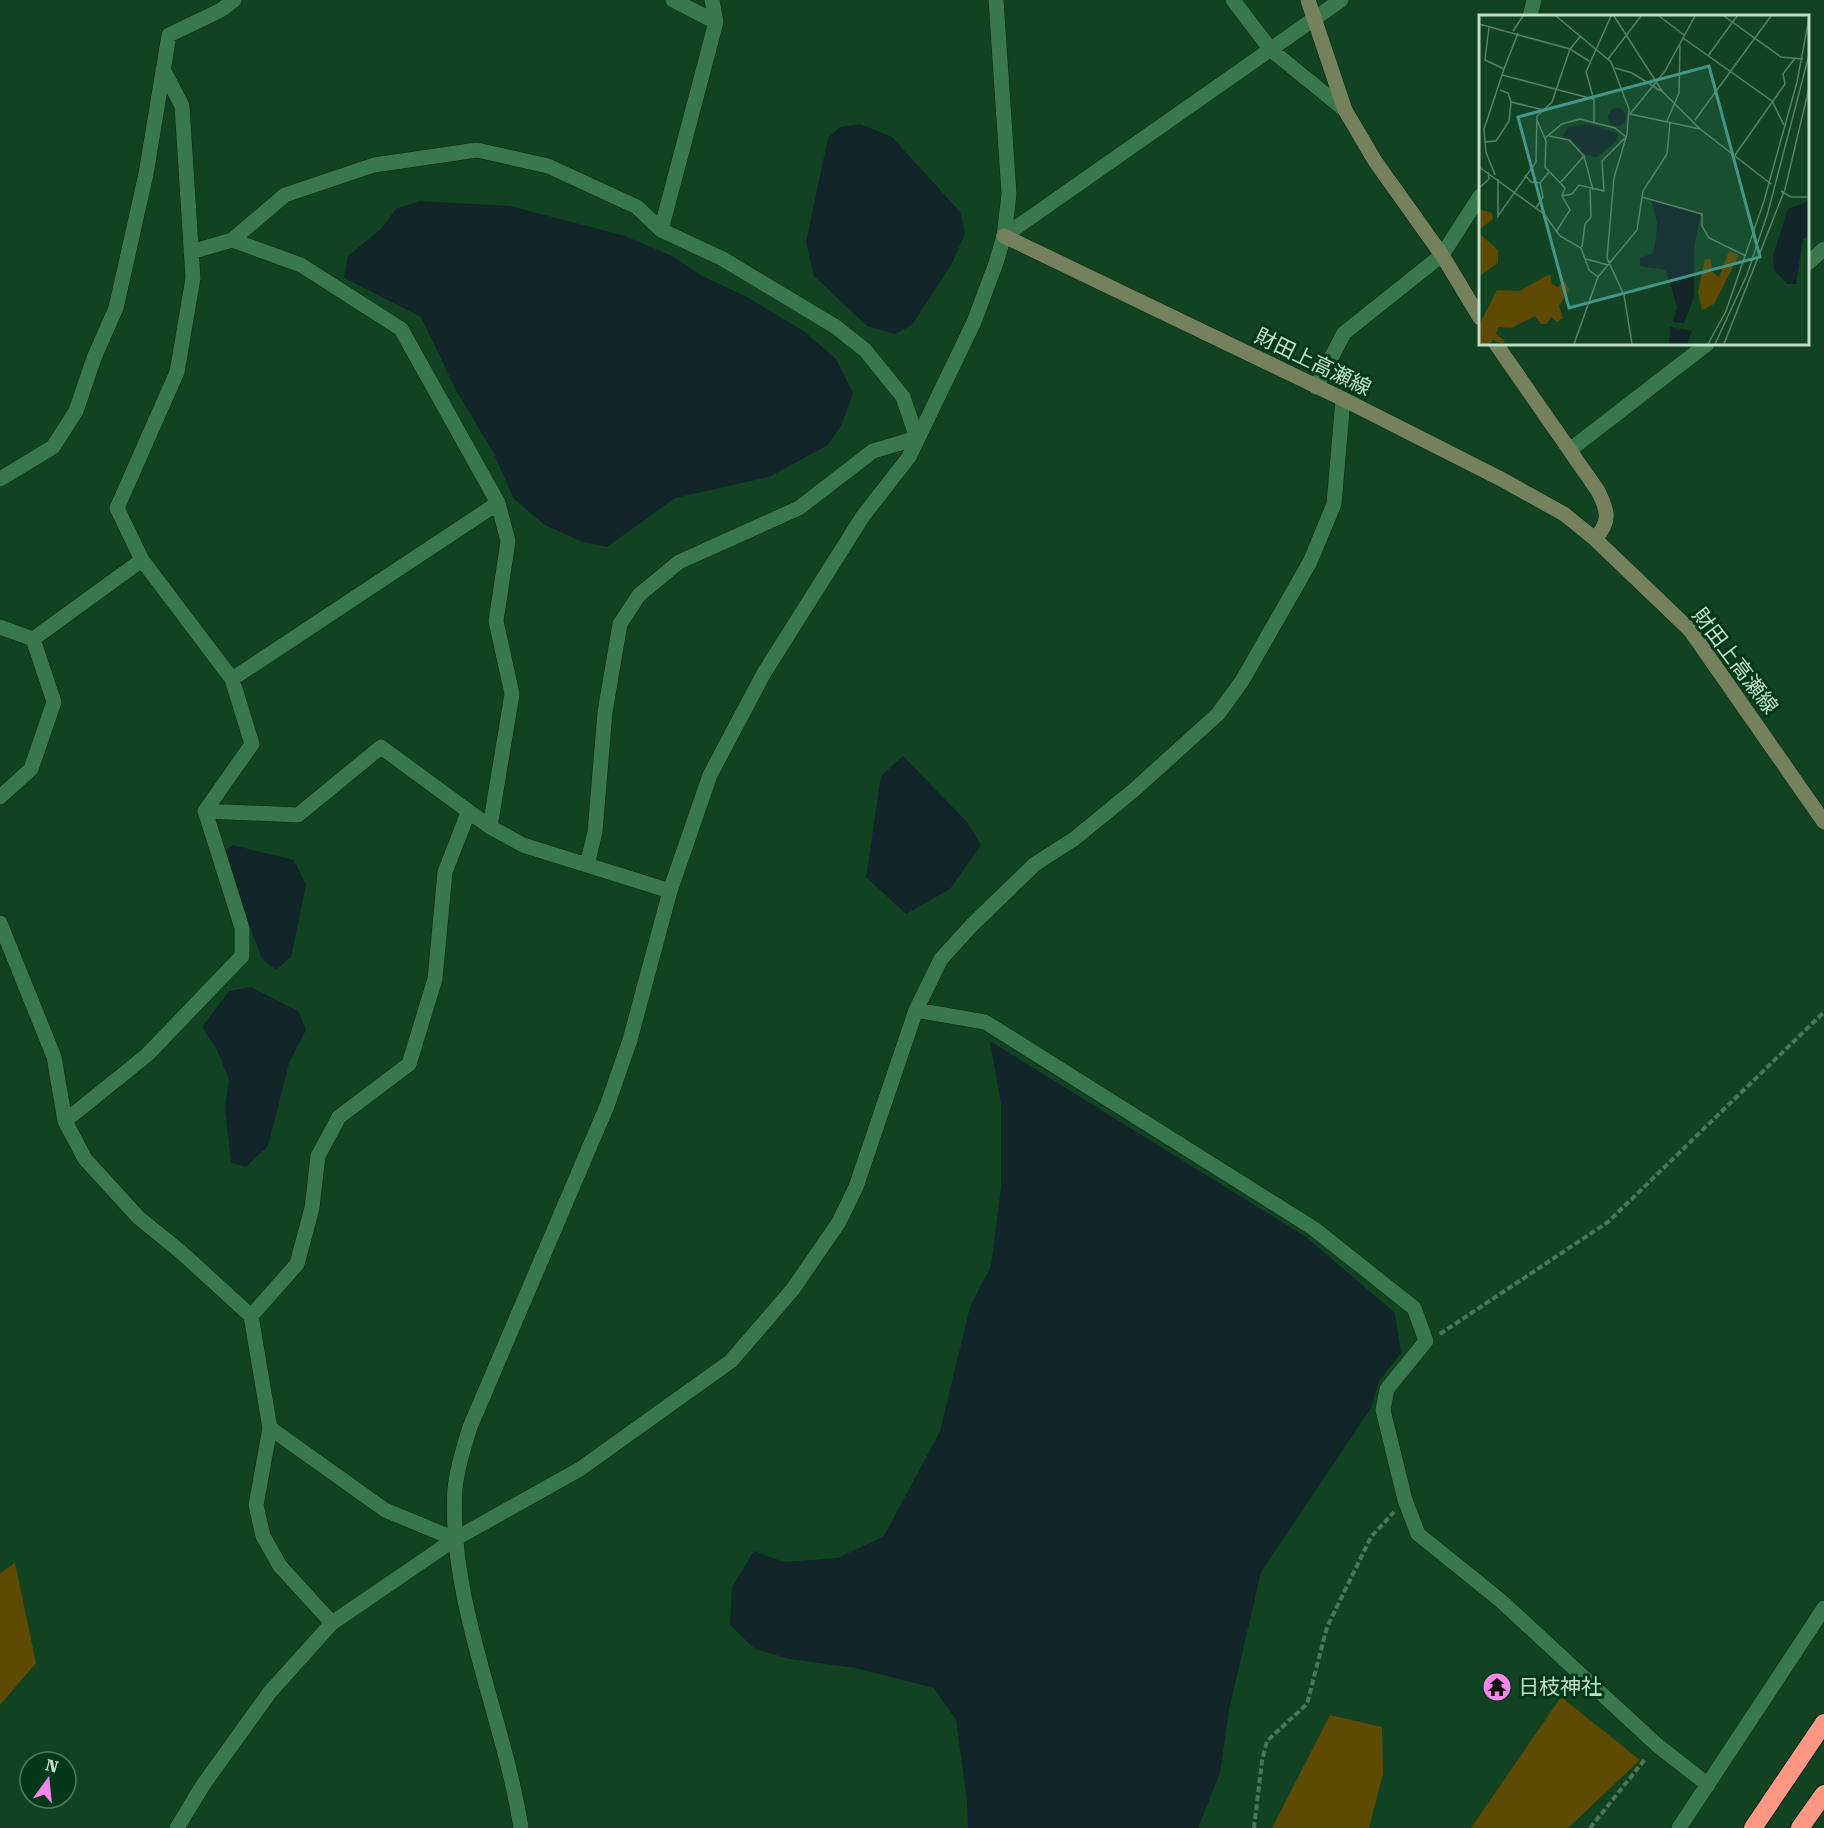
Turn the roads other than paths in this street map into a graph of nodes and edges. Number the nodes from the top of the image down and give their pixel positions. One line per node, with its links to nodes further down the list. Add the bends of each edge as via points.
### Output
1 (234, 0): 13 (street, via 169,35)
2 (672, 0): 11 (street)
3 (712, 0): 11 (street)
4 (996, 0): 17 (street, via 1009,194)
5 (1233, 0): 12 (street)
6 (1308, 0): 10 (main road)
7 (1341, 0): 10 (street)
8 (1534, 0): 9 (street)
9 (1530, 15)
10 (1314, 20): 12 (street); 14 (main road)
11 (716, 22): 16 (street)
12 (1271, 50): 14 (street); 17 (street)
13 (163, 69): 20 (street, via 182,106); 30 (street, via 146,174 116,308 93,358 76,411 53,447)
14 (1345, 110): 21 (main road, via 1375,161)
15 (1479, 198): 21 (street)
16 (662, 231): 18 (street, via 637,207 548,166 477,150 374,165 285,195); 28 (street, via 723,259 836,327 865,350 903,397)
17 (1004, 236): 26 (main road, 財田上高瀬線); 28 (street, via 974,322)
18 (232, 240): 20 (street); 31 (street, via 301,265 401,329)
19 (1824, 249): 22 (street)
20 (191, 252): 33 (street, via 193,278 177,372 117,508)
21 (1442, 255): 23 (main road); 26 (street, via 1344,333)
22 (1809, 262)
23 (1479, 316)
24 (1497, 345): 29 (main road)
25 (1706, 345): 29 (street)
26 (1316, 387): 27 (main road, 財田上高瀬線)
27 (1343, 399): 32 (main road, 財田上高瀬線, via 1502,479 1564,514); 45 (street, via 1334,504 1310,562 1242,681 1218,714 1134,790 1074,839 1035,864 972,925 941,959)
28 (917, 438): 42 (street, via 873,451 799,507 679,562 639,595 620,624 605,712 595,832); 43 (street, via 909,457 863,516 735,724 710,775)
29 (1571, 449): 32 (main road, via 1607,508 1605,528)
30 (0, 479)
31 (498, 503): 36 (street); 41 (street, via 508,542 496,621 512,694)
32 (1595, 539): 40 (main road, 財田上高瀬線, via 1690,630)
33 (142, 560): 35 (street); 36 (street)
34 (0, 627): 35 (street)
35 (33, 639): 37 (street, via 54,702 31,769)
36 (232, 679): 38 (street, via 252,744)
37 (0, 797)
38 (205, 811): 39 (street, via 298,814 381,747); 46 (street, via 242,928 242,956 147,1055)
39 (468, 813): 41 (street); 47 (street, via 445,872 435,979 409,1064 339,1117 318,1156 312,1208 297,1264)
40 (1824, 822)
41 (490, 826): 42 (street, via 523,845)
42 (587, 865): 43 (street)
43 (670, 891): 49 (street, via 630,1041 607,1106 470,1426 458,1468)
44 (0, 923): 46 (street, via 54,1056)
45 (916, 1010): 49 (street, via 856,1187 839,1222 793,1289 731,1361 579,1468); 53 (street, via 985,1022 1313,1228 1414,1308 1426,1341 1387,1389 1383,1410 1405,1500 1418,1534 1500,1600 1657,1745)
46 (65, 1121): 47 (street, via 86,1159 139,1218)
47 (251, 1316): 48 (street)
48 (270, 1428): 49 (street, via 385,1510); 51 (street, via 256,1505 263,1536 280,1566)
49 (455, 1539): 51 (street); 56 (street, via 462,1588 515,1787)
50 (1824, 1608): 53 (street)
51 (332, 1623): 55 (street, via 270,1692)
52 (1824, 1723): 58 (highway)
53 (1708, 1785): 57 (street)
54 (1824, 1794): 59 (highway)
55 (177, 1828)
56 (522, 1828)
57 (1679, 1828)
58 (1753, 1828)
59 (1800, 1828)

